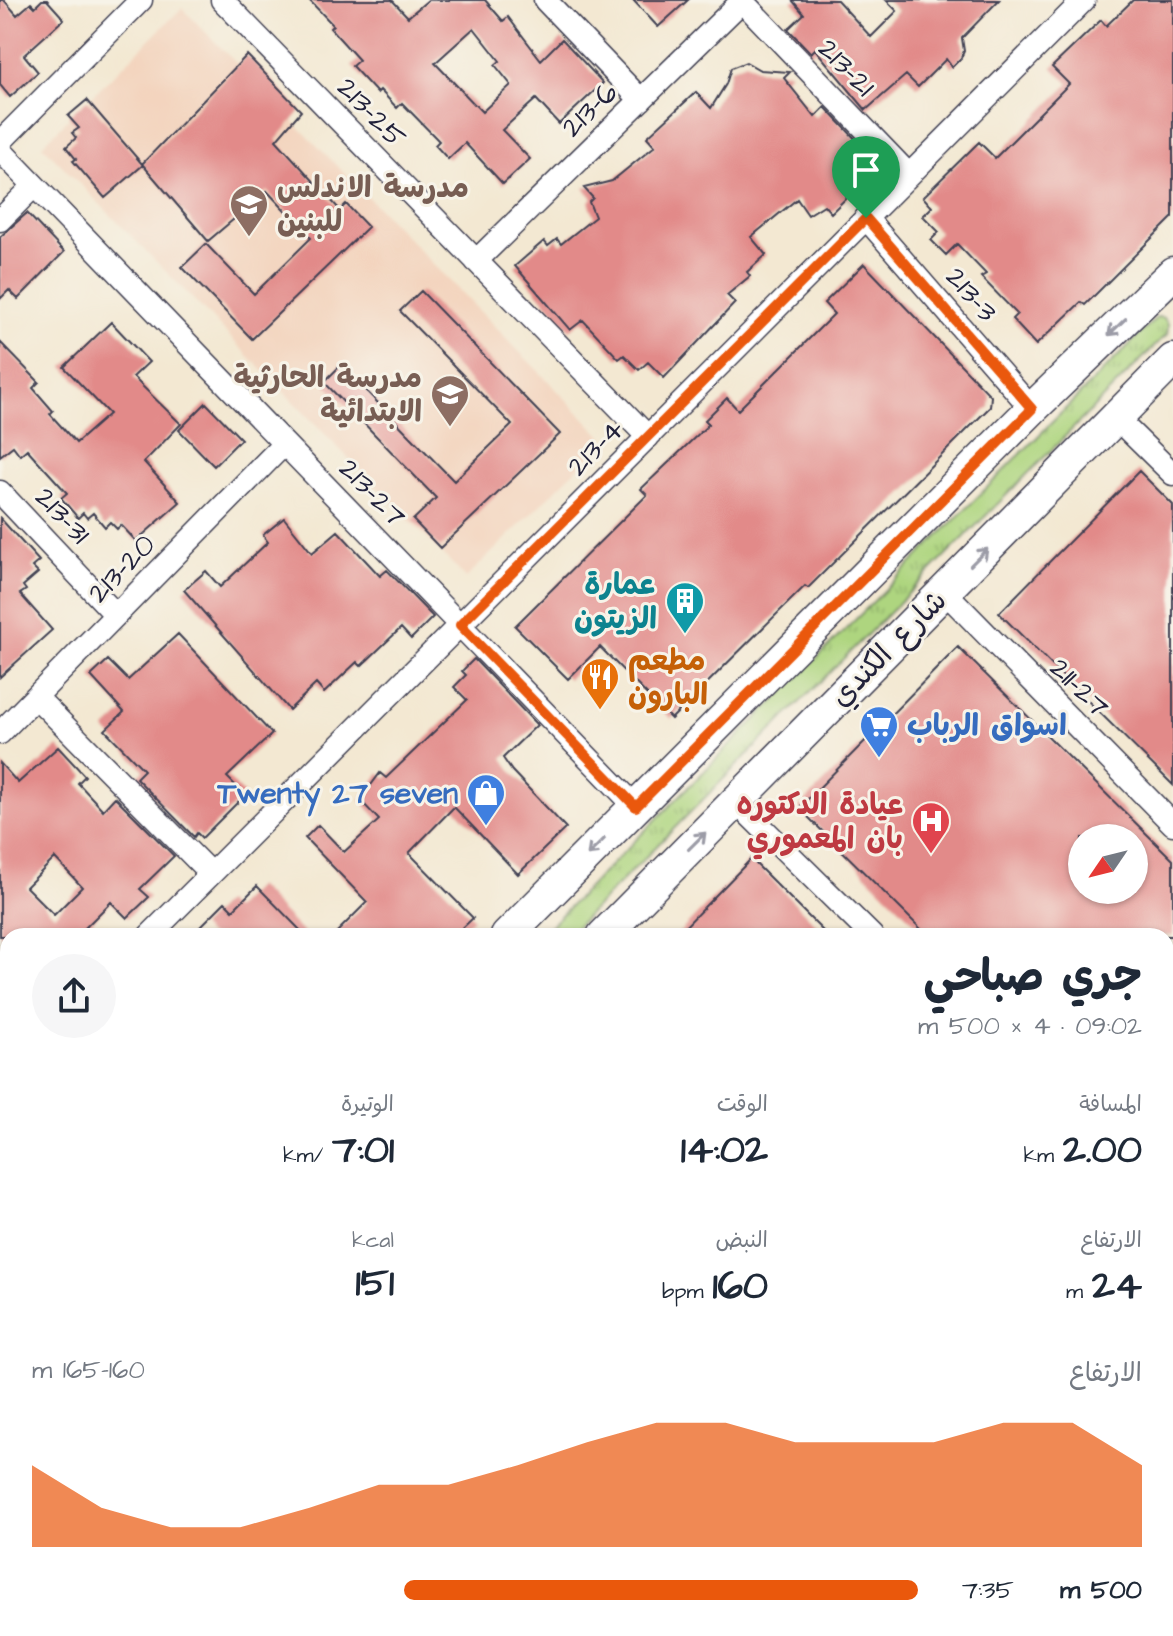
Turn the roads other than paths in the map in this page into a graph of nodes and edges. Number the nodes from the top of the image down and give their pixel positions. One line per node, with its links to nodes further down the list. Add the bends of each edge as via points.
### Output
1 (141, 0): 7 (street)
2 (222, 0): 13 (street, 213-25)
3 (545, 0): 6 (street)
4 (743, 0): 6 (street, 213-6); 9 (street, 213-21)
5 (1084, 0): 9 (street, 213-4)
6 (641, 100): 13 (street, 213-6)
7 (0, 142)
8 (0, 150): 10 (street, 213-27)
9 (909, 175): 11 (street, 213-4)
10 (34, 186): 12 (street); 20 (street, 213-27)
11 (866, 218): 17 (street, 213-3); 19 (street, 213-4)
12 (0, 220)
13 (476, 261): 19 (street, 213-25)
14 (1173, 273): 15 (street)
15 (1160, 304): 17 (street, one-way to 17)
16 (1173, 360): 18 (street, شارع الكندي)
17 (1032, 409): 29 (street)
18 (1116, 418): 21 (street); 23 (street, شارع الكندي, one-way to 18)
19 (648, 437): 25 (street, 213-4)
20 (284, 444): 24 (street, 213-20); 25 (street, 213-27)
21 (1173, 474)
22 (0, 492): 24 (street, 213-31)
23 (944, 591): 28 (street, شارع الكندي); 30 (street, 211-27)
24 (116, 615): 26 (street, 213-20)
25 (460, 625): 29 (street, 213-27); 31 (street, 213-4)
26 (36, 697): 27 (street, 213-20); 31 (street)
27 (0, 733)
28 (736, 802): 34 (street, شارع الكندي, one-way to 28); 35 (street)
29 (636, 807): 33 (street, one-way to 33)
30 (1173, 824)
31 (211, 874): 32 (street, 213-4)
32 (157, 928)
33 (515, 928)
34 (611, 928)
35 (864, 928)

